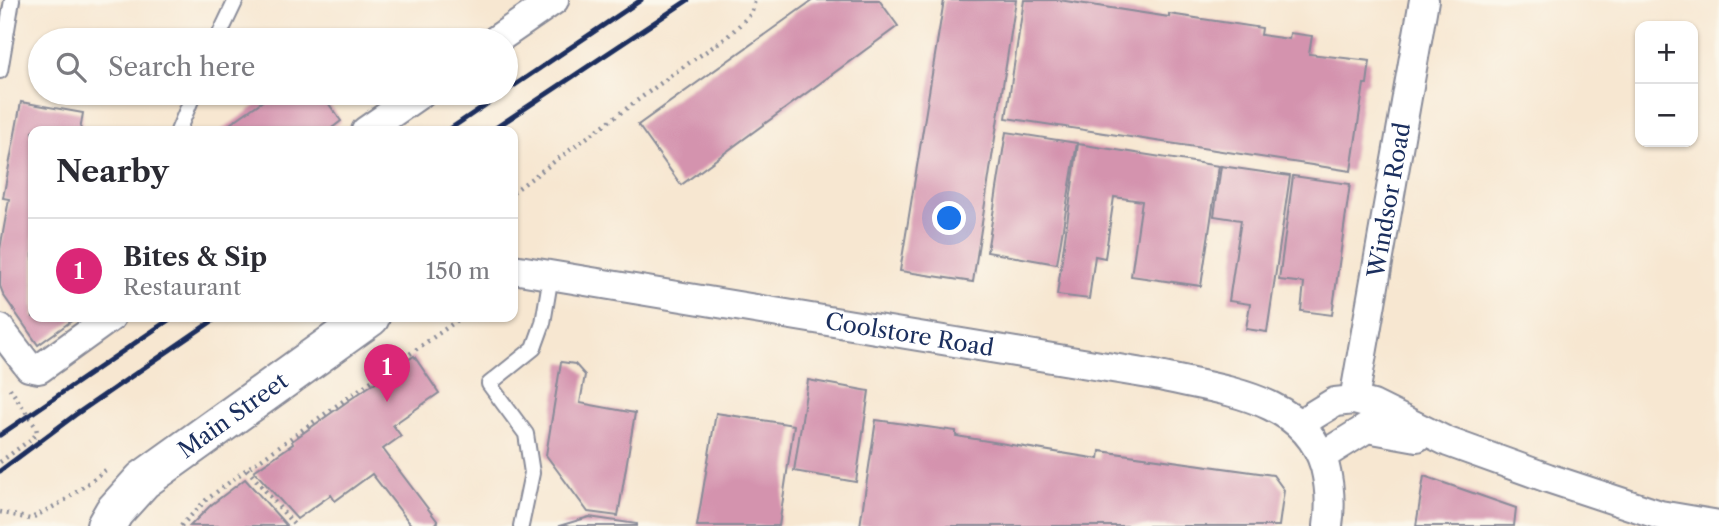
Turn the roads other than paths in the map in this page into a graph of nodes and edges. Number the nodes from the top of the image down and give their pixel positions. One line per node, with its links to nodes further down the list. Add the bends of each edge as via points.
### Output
1 (236, 0): 5 (lane)
2 (554, 0): 6 (street)
3 (1424, 0): 17 (street, Windsor Road)
4 (7, 8): 7 (lane)
5 (223, 28)
6 (513, 28)
7 (0, 71)
8 (189, 105): 10 (lane)
9 (403, 105): 11 (street)
10 (180, 126)
11 (373, 126)
12 (518, 270): 13 (street, Coolstore Road)
13 (551, 275): 18 (street, Coolstore Road, via 1155,375 1253,398); 23 (lane, via 534,348 489,384 526,434 532,473)
14 (104, 322): 16 (street, via 39,369 29,368)
15 (363, 322): 22 (street, Main Street, via 143,480)
16 (0, 329)
17 (1354, 400): 18 (street, via 1335,402); 19 (street)
18 (1299, 424): 20 (street)
19 (1448, 442): 20 (street, via 1367,428); 21 (street, via 1660,515)
20 (1322, 456): 24 (street, via 1330,486)
21 (1719, 525)
22 (106, 526)
23 (521, 526)
24 (1328, 526)

